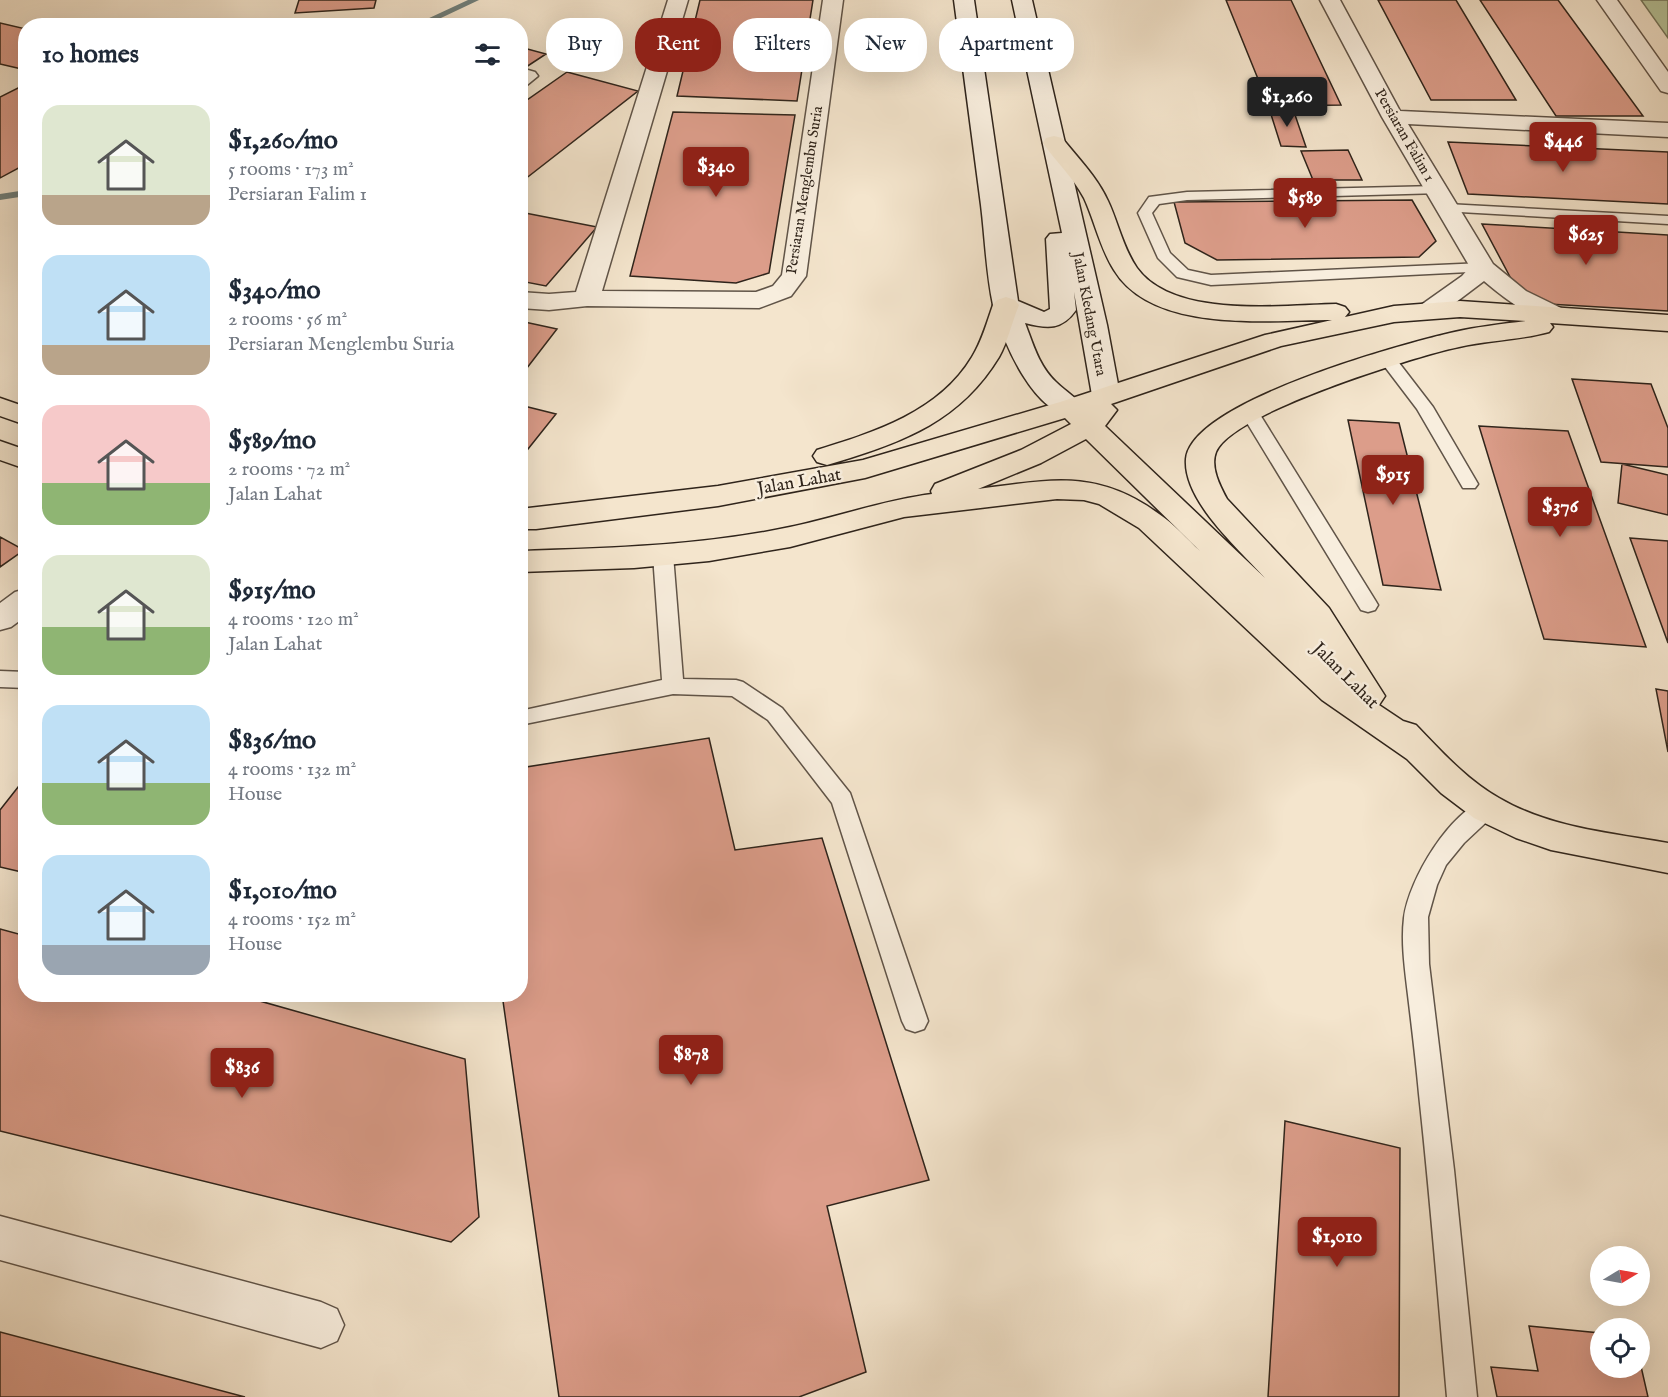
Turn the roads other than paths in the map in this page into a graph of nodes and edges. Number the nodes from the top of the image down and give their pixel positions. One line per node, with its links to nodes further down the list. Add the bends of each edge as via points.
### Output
1 (678, 0): 15 (street)
2 (833, 0): 15 (street, Persiaran Menglembu Suria, via 794,276 788,284 782,291 759,300)
3 (964, 0): 17 (street)
4 (1022, 0): 10 (street, Jalan Kledang Utara)
5 (1330, 0): 8 (street, Persiaran Falim 1)
6 (1607, 0): 7 (street)
7 (1668, 87)
8 (1393, 117): 9 (street); 11 (street, Persiaran Falim 1)
9 (1668, 130)
10 (1054, 143): 12 (street, Jalan Kledang Utara); 19 (main road, via 1081,174 1095,198 1126,272 1165,302 1190,309 1227,311)
11 (1442, 199): 13 (lane); 14 (street, Persiaran Falim 1); 14 (lane, via 1186,196 1154,200 1145,213 1163,255 1183,274 1211,280)
12 (1067, 203): 17 (street, via 1058,247 1064,310 1053,318 1038,319); 24 (street, Jalan Kledang Utara)
13 (1668, 220)
14 (1483, 268): 18 (street); 20 (street, Persiaran Falim 1, via 1516,296)
15 (587, 298): 16 (street, Persiaran Menglembu Suria)
16 (528, 301)
17 (1006, 305): 28 (street, via 1033,372); 32 (main road, via 975,373 935,413 910,428 765,475)
18 (1430, 310): 19 (main road); 20 (main road)
19 (1394, 314): 24 (main road, via 1274,340)
20 (1554, 314): 21 (main road)
21 (1613, 318): 22 (main road); 23 (main road, via 1451,341)
22 (1668, 323)
23 (1387, 359): 27 (main road, via 1334,376); 31 (lane, via 1424,407)
24 (1106, 395): 28 (main road, Jalan Kledang Utara, via 1101,413)
25 (0, 406): 26 (main road)
26 (18, 413)
27 (1250, 413): 37 (lane); 43 (main road, via 1204,446 1201,471 1206,488 1217,506 1317,616)
28 (1079, 417): 32 (main road, Jalan Lahat, via 865,469); 33 (main road, via 1029,456); 43 (main road, Jalan Lahat)
29 (0, 450): 30 (main road)
30 (18, 457)
31 (1469, 484)
32 (718, 496): 34 (main road, Jalan Lahat)
33 (904, 507): 35 (main road, via 790,537); 45 (main road, via 1056,489 1084,490 1109,497 1149,521 1334,691)
34 (528, 519)
35 (663, 555): 36 (main road); 42 (lane)
36 (528, 562)
37 (1368, 605)
38 (18, 606): 39 (street)
39 (0, 619)
40 (0, 679): 41 (lane)
41 (18, 680)
42 (672, 686): 44 (lane); 48 (lane, via 736,688 746,694 775,714 842,799)
43 (1369, 696): 45 (main road, Jalan Lahat)
44 (528, 717)
45 (1419, 750): 46 (main road, Jalan Lahat, via 1462,792)
46 (1487, 808): 47 (main road, Jalan Lahat, via 1541,832); 51 (lane, via 1437,859 1416,917)
47 (1668, 858)
48 (915, 1021)
49 (0, 1238): 50 (street)
50 (321, 1325)
51 (1462, 1397)

